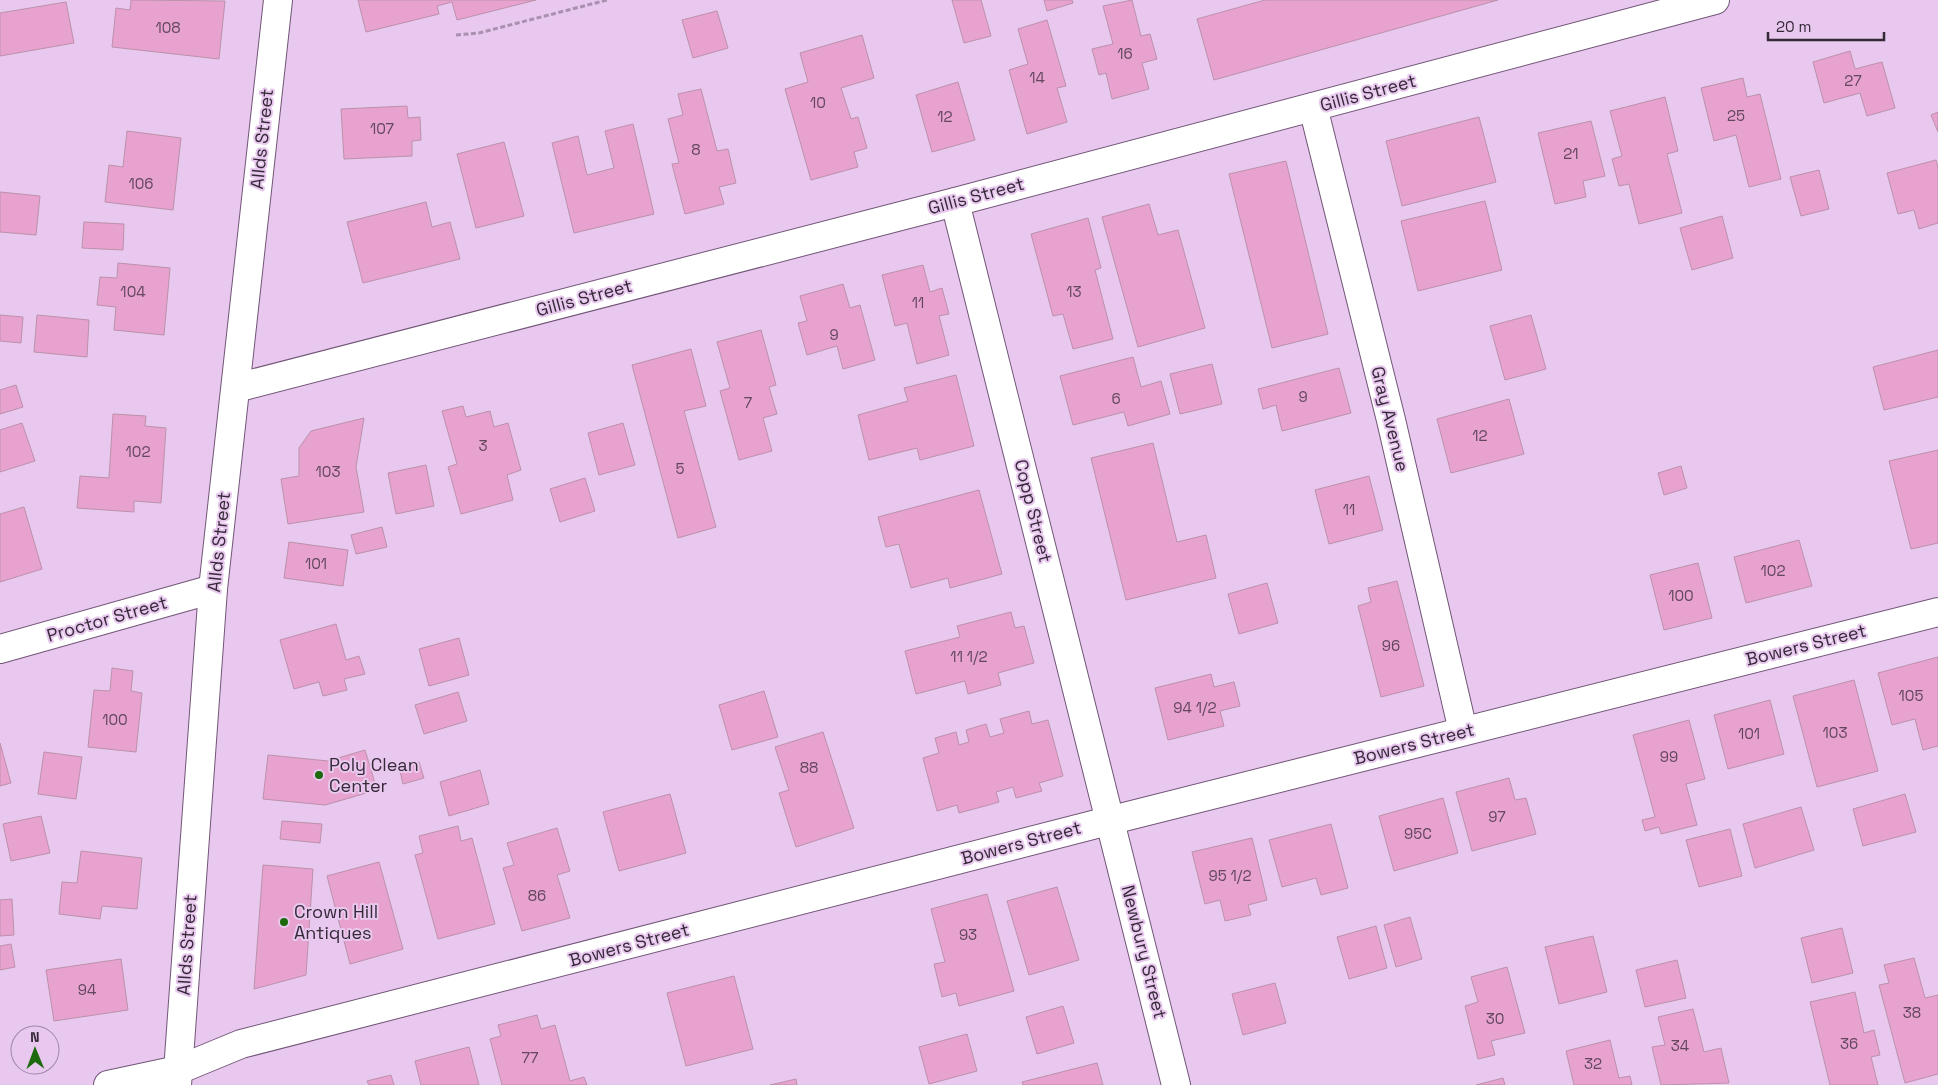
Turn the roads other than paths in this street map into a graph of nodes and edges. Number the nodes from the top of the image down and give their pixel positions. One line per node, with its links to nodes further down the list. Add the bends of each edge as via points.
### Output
1 (278, 0): 6 (street, Allds Street)
2 (1715, 0): 3 (street, Gillis Street)
3 (1667, 6): 4 (street, Gillis Street)
4 (1313, 107): 5 (street, Gillis Street); 10 (street, Gray Avenue, via 1391,420)
5 (955, 202): 6 (street, Gillis Street); 11 (street, Copp Street)
6 (236, 388): 7 (street, Allds Street)
7 (213, 589): 9 (street, Proctor Street); 12 (street, Allds Street)
8 (1938, 612): 10 (street, Bowers Street)
9 (0, 649)
10 (1463, 731): 11 (street, Bowers Street)
11 (1112, 820): 12 (street, Bowers Street, via 241,1044); 14 (street, Newbury Street)
12 (177, 1078): 13 (street, Bowers Street)
13 (108, 1085)
14 (1176, 1085)

